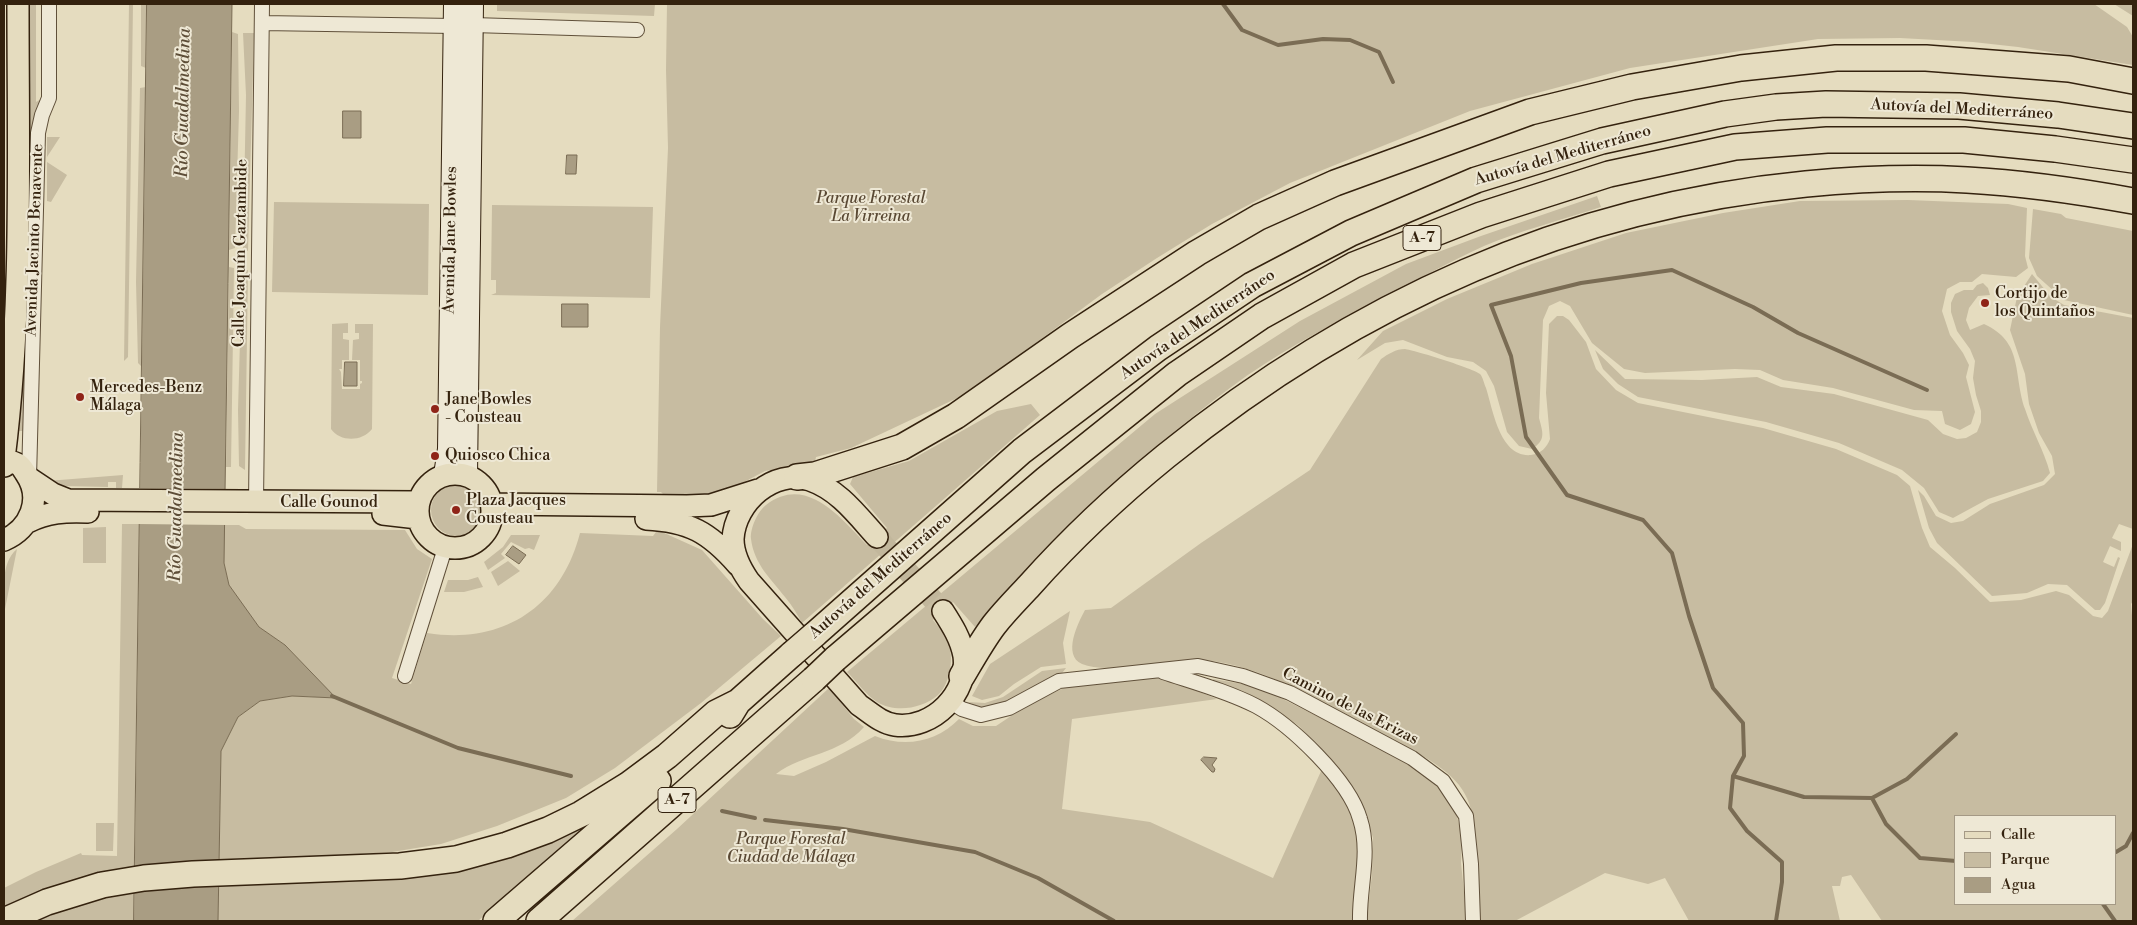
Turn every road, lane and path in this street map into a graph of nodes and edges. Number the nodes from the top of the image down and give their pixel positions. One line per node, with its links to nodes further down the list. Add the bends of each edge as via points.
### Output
1 (18, 4): 15 (main road, Avenida Jacinto Benavente, via 18,246)
2 (49, 4): 20 (street, Avenida Jacinto Benavente, via 49,98 38,133)
3 (262, 4): 6 (street, Calle Joaquín Gaztambide)
4 (454, 4): 7 (main road, Avenida Jane Bowles)
5 (473, 4): 7 (main road, Avenida Jane Bowles)
6 (262, 23): 7 (street); 22 (street, Calle Joaquín Gaztambide)
7 (463, 26): 8 (street); 17 (main road, Avenida Jane Bowles); 18 (main road, Avenida Jane Bowles)
8 (638, 30)
9 (2048, 69): 10 (highway); 11 (highway); 19 (highway, via 1926,58 1836,58 1741,68 1641,85 1530,112 1335,183 1259,217 1197,253 956,416 902,447 815,475)
10 (2133, 81)
11 (2133, 88)
12 (2133, 126): 35 (highway, Autovía del Mediterráneo / A-7, bridge, via 1959,106 1826,104 1776,107 1725,114 1602,141 1476,180 1351,233 1276,272 1158,348 1022,451)
13 (2133, 160): 39 (highway, Autovía del Mediterráneo / A-7, bridge, via 1964,140 1827,140 1735,147 1609,174 1481,214 1354,265 1262,316 1177,374 1046,479 835,659)
14 (2133, 200): 34 (highway, via 2028,185 1964,180 1896,179 1765,188 1636,213 1521,248 1448,278 1325,343 1208,422 1095,518 1046,567 995,624)
15 (4, 459): 16 (highway, Avenida Jacinto Benavente); 20 (main road, via 19,465)
16 (4, 464)
17 (444, 475): 18 (main road); 25 (main road, via 425,488)
18 (468, 475): 24 (main road, via 488,492)
19 (798, 477): 21 (main road, via 776,481); 27 (main road, via 826,487 845,502)
20 (29, 478): 23 (main road, via 68,500); 26 (main road, Avenida Jacinto Benavente, via 33,501)
21 (758, 490): 24 (main road, via 711,505); 30 (main road, via 736,522 733,540)
22 (245, 506): 23 (main road, Calle Gounod); 25 (main road, Calle Gounod, via 392,515)
23 (122, 507): 26 (main road, via 66,511)
24 (493, 509): 29 (main road, via 486,534 467,547); 30 (main road, via 670,520 694,528 714,540)
25 (418, 510): 29 (main road, via 422,531)
26 (28, 522): 28 (main road, via 16,535)
27 (876, 537)
28 (4, 540)
29 (445, 548): 33 (street)
30 (738, 564): 36 (main road, via 749,581 859,704 880,720 908,726 928,720)
31 (943, 611): 34 (main road, via 961,643 964,658)
32 (1157, 670): 36 (street, Camino de las Erizas, via 1059,680 1009,708 980,715); 40 (street, via 1256,706 1296,736 1345,788 1360,819 1366,859); 41 (street, Camino de las Erizas, via 1198,666 1243,676 1290,693 1412,758 1443,781 1466,816)
33 (405, 676)
34 (962, 676): 36 (main road)
35 (738, 702): 37 (highway, via 716,714 628,785 548,830 507,845 456,859 400,866 144,878 102,885 48,902); 38 (highway, Autovía del Mediterráneo / A-7, via 724,724)
36 (951, 702)
37 (4, 921)
38 (496, 921)
39 (539, 921)
40 (1360, 921)
41 (1473, 921)

